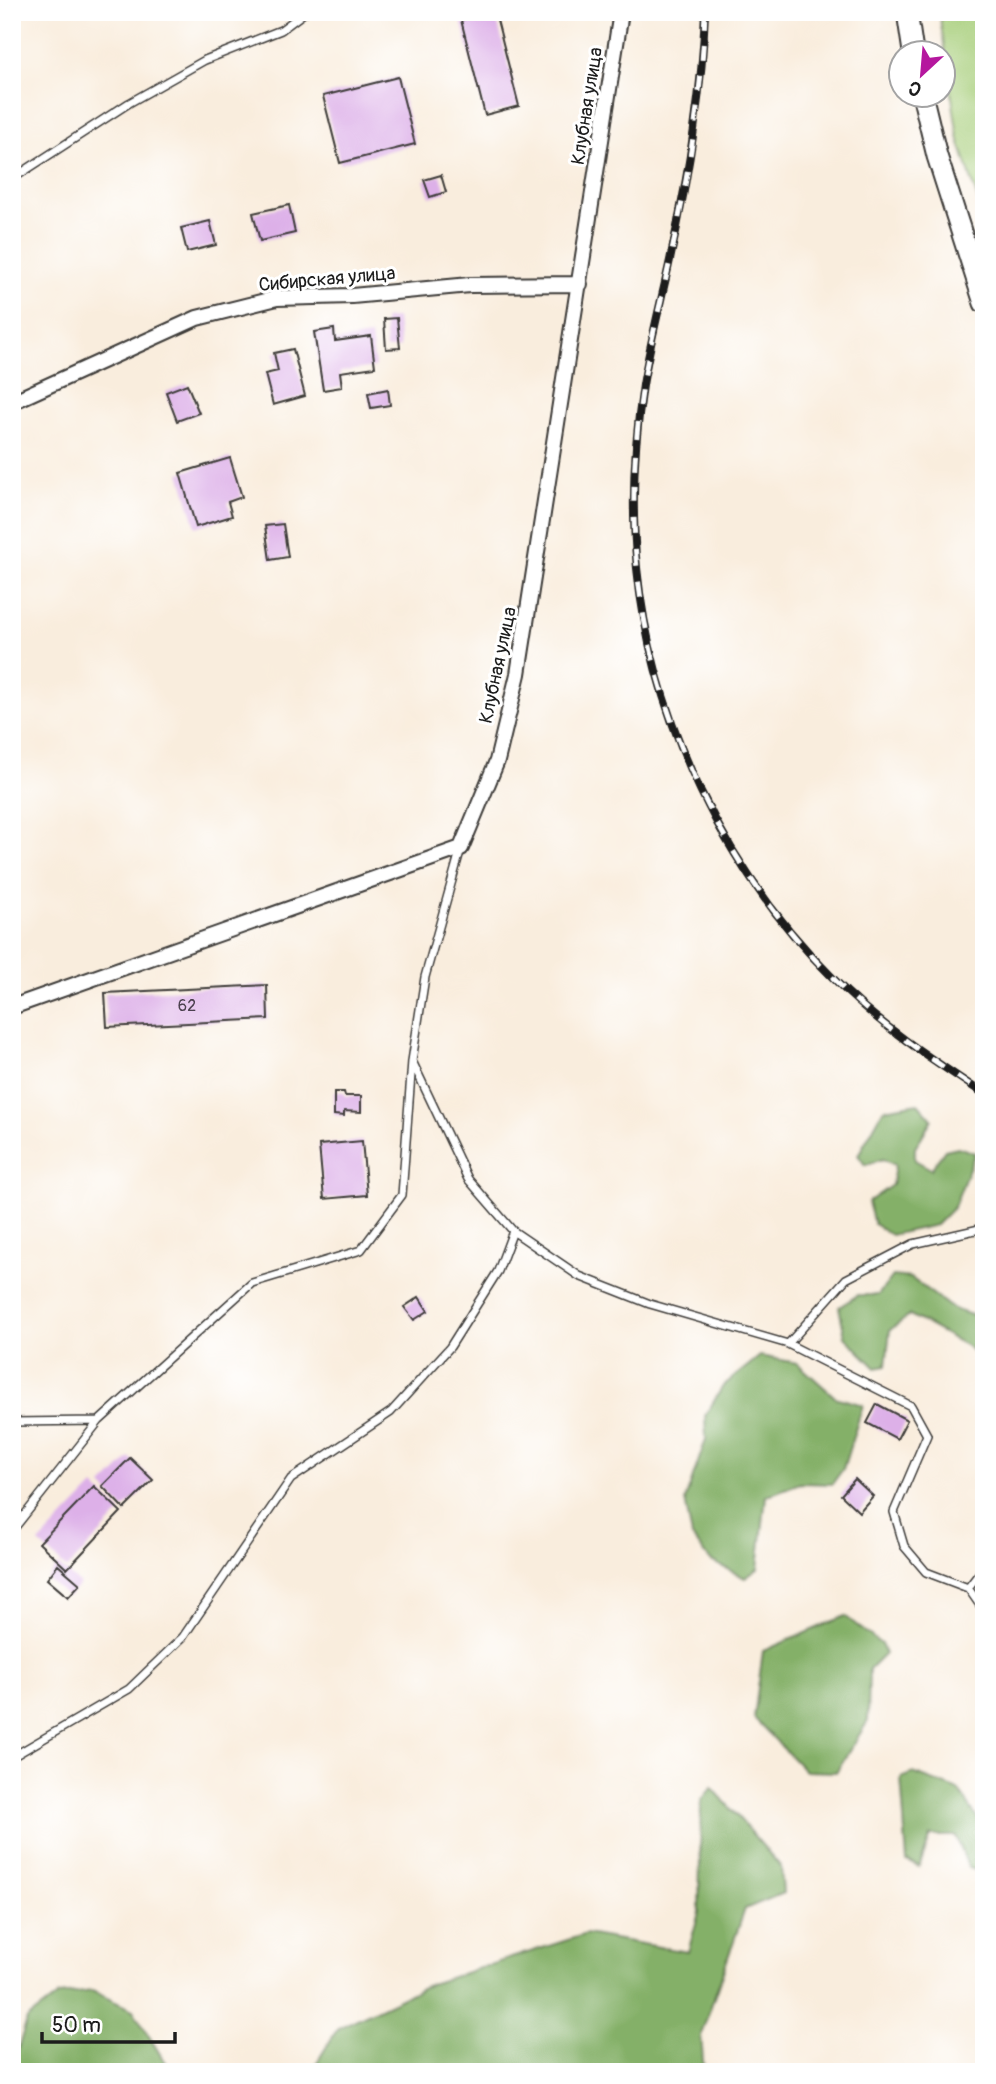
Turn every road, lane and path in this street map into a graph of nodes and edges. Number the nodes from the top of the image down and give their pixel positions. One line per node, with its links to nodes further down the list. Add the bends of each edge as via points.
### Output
1 (306, 12): 6 (lane, via 281,30 205,60 129,103)
2 (621, 12): 7 (street, Клубная улица)
3 (907, 12): 4 (main road)
4 (911, 38)
5 (925, 108): 8 (main road)
6 (12, 179)
7 (580, 284): 9 (street, Сибирская улица, via 470,285 277,298 197,318); 10 (street, Клубная улица, via 518,674 497,761)
8 (984, 303)
9 (12, 402)
10 (461, 848): 11 (street); 12 (lane, via 425,976)
11 (12, 1007)
12 (412, 1061): 14 (lane, via 468,1179); 16 (lane, via 402,1195 361,1250 252,1283)
13 (984, 1228): 15 (lane, via 913,1244 846,1279)
14 (513, 1231): 15 (lane, via 579,1276 650,1304); 22 (lane, via 498,1271 450,1347 391,1412 291,1479 183,1637 129,1689)
15 (788, 1344): 20 (lane, via 911,1406 927,1435 894,1512 904,1546 926,1572)
16 (99, 1421): 17 (lane); 18 (lane)
17 (12, 1422)
18 (12, 1531)
19 (984, 1567): 20 (lane)
20 (968, 1588): 21 (lane)
21 (984, 1611)
22 (12, 1757)

